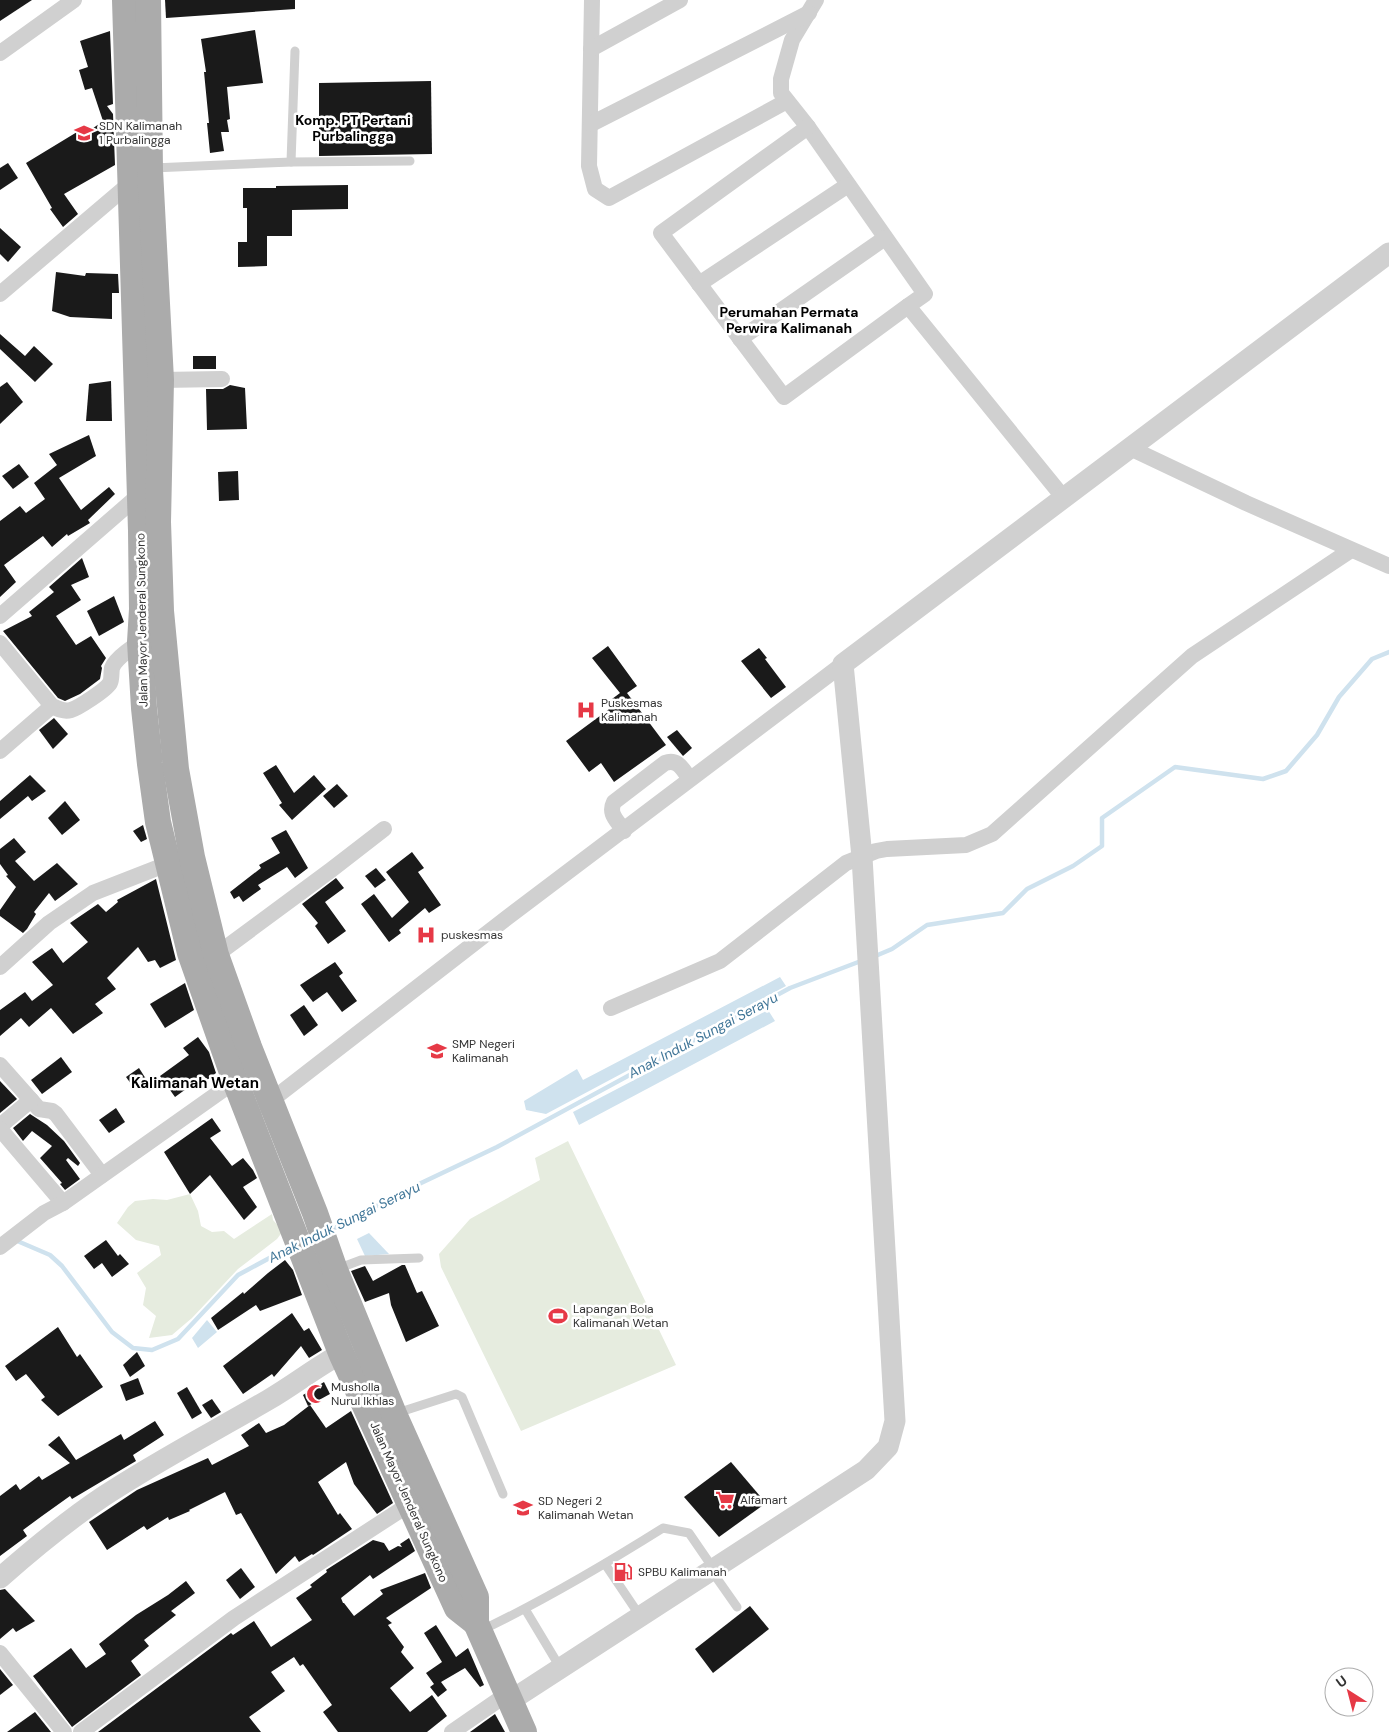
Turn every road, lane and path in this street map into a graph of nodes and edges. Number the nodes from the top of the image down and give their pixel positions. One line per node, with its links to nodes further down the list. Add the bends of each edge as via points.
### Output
1 (74, 0): 9 (street)
2 (125, 0): 15 (main road, Jalan Mayor Jenderal Sungkono)
3 (148, 0): 15 (main road, Jalan Mayor Jenderal Sungkono)
4 (592, 0): 7 (street)
5 (680, 0): 7 (street)
6 (812, 6): 10 (street, via 792,40 781,79 781,93); 11 (street)
7 (591, 49): 11 (street)
8 (295, 51): 14 (lane)
9 (0, 53)
10 (787, 101): 11 (street, via 609,198 595,190 589,166); 12 (street)
11 (591, 124)
12 (808, 127): 16 (street); 19 (street, via 661,232)
13 (410, 161): 14 (lane)
14 (291, 162): 15 (lane)
15 (140, 175): 20 (street); 24 (main road, Jalan Mayor Jenderal Sungkono); 26 (main road, Jalan Mayor Jenderal Sungkono, via 137,367)
16 (848, 185): 17 (street); 19 (street)
17 (885, 238): 21 (street, via 924,294); 22 (street)
18 (1389, 253): 25 (street)
19 (699, 284): 22 (street)
20 (0, 294)
21 (908, 306): 22 (street, via 784,397); 27 (street)
22 (740, 339)
23 (222, 379): 24 (street)
24 (161, 380): 26 (main road, Jalan Mayor Jenderal Sungkono)
25 (1130, 448): 27 (street); 28 (street)
26 (148, 495): 30 (street); 31 (main road, Jalan Mayor Jenderal Sungkono, via 162,611)
27 (1063, 497): 33 (street)
28 (1350, 550): 29 (street); 39 (street, via 1192,656 992,834 966,846 887,849)
29 (1389, 566)
30 (0, 616)
31 (152, 642): 34 (street, via 114,663 106,688 72,710 64,711); 40 (main road, Jalan Mayor Jenderal Sungkono, via 176,769)
32 (0, 643): 34 (street)
33 (843, 664): 36 (street); 39 (street)
34 (52, 706): 35 (street)
35 (0, 751)
36 (690, 779): 38 (street); 38 (street, via 678,763 671,761 614,802 612,813)
37 (384, 829): 41 (street)
38 (624, 830): 48 (street)
39 (862, 857): 43 (street, via 846,864 720,961); 61 (street, via 895,1421 888,1447 866,1470)
40 (180, 860): 41 (main road, Jalan Mayor Jenderal Sungkono); 42 (street, via 93,893 49,923); 46 (main road, Jalan Mayor Jenderal Sungkono, via 172,883 190,953)
41 (216, 954): 45 (main road, Jalan Mayor Jenderal Sungkono)
42 (0, 967)
43 (611, 1008)
44 (0, 1065): 47 (street)
45 (257, 1066): 46 (street); 48 (main road, Jalan Mayor Jenderal Sungkono)
46 (235, 1080): 49 (main road, Jalan Mayor Jenderal Sungkono); 51 (street)
47 (31, 1100): 50 (street); 51 (street, via 39,1109 56,1114)
48 (271, 1102): 49 (street); 55 (main road, Jalan Mayor Jenderal Sungkono)
49 (249, 1116): 56 (main road, Jalan Mayor Jenderal Sungkono, via 304,1260)
50 (0, 1128): 52 (street)
51 (102, 1175): 52 (street)
52 (63, 1203): 53 (street, via 44,1213)
53 (1, 1247)
54 (419, 1258): 55 (lane)
55 (332, 1261): 56 (main road, Jalan Mayor Jenderal Sungkono)
56 (353, 1347): 57 (main road, Jalan Mayor Jenderal Sungkono); 59 (main road, Jalan Mayor Jenderal Sungkono); 62 (street, via 103,1497)
57 (394, 1414): 58 (lane, via 460,1394); 59 (main road, Jalan Mayor Jenderal Sungkono)
58 (503, 1494)
59 (420, 1498): 66 (main road, Jalan Mayor Jenderal Sungkono, via 458,1608); 71 (street, via 234,1618)
60 (605, 1564): 61 (lane, via 663,1528 688,1532); 64 (lane); 65 (lane)
61 (712, 1569): 63 (lane); 65 (street)
62 (0, 1578)
63 (737, 1607)
64 (525, 1609): 66 (lane); 68 (lane)
65 (640, 1616): 68 (street)
66 (478, 1627): 69 (main road, Jalan Mayor Jenderal Sungkono)
67 (0, 1654): 70 (street)
68 (561, 1669): 69 (street)
69 (508, 1697): 72 (street); 73 (main road, Jalan Mayor Jenderal Sungkono)
70 (64, 1732)
71 (81, 1732)
72 (452, 1732)
73 (524, 1732)

